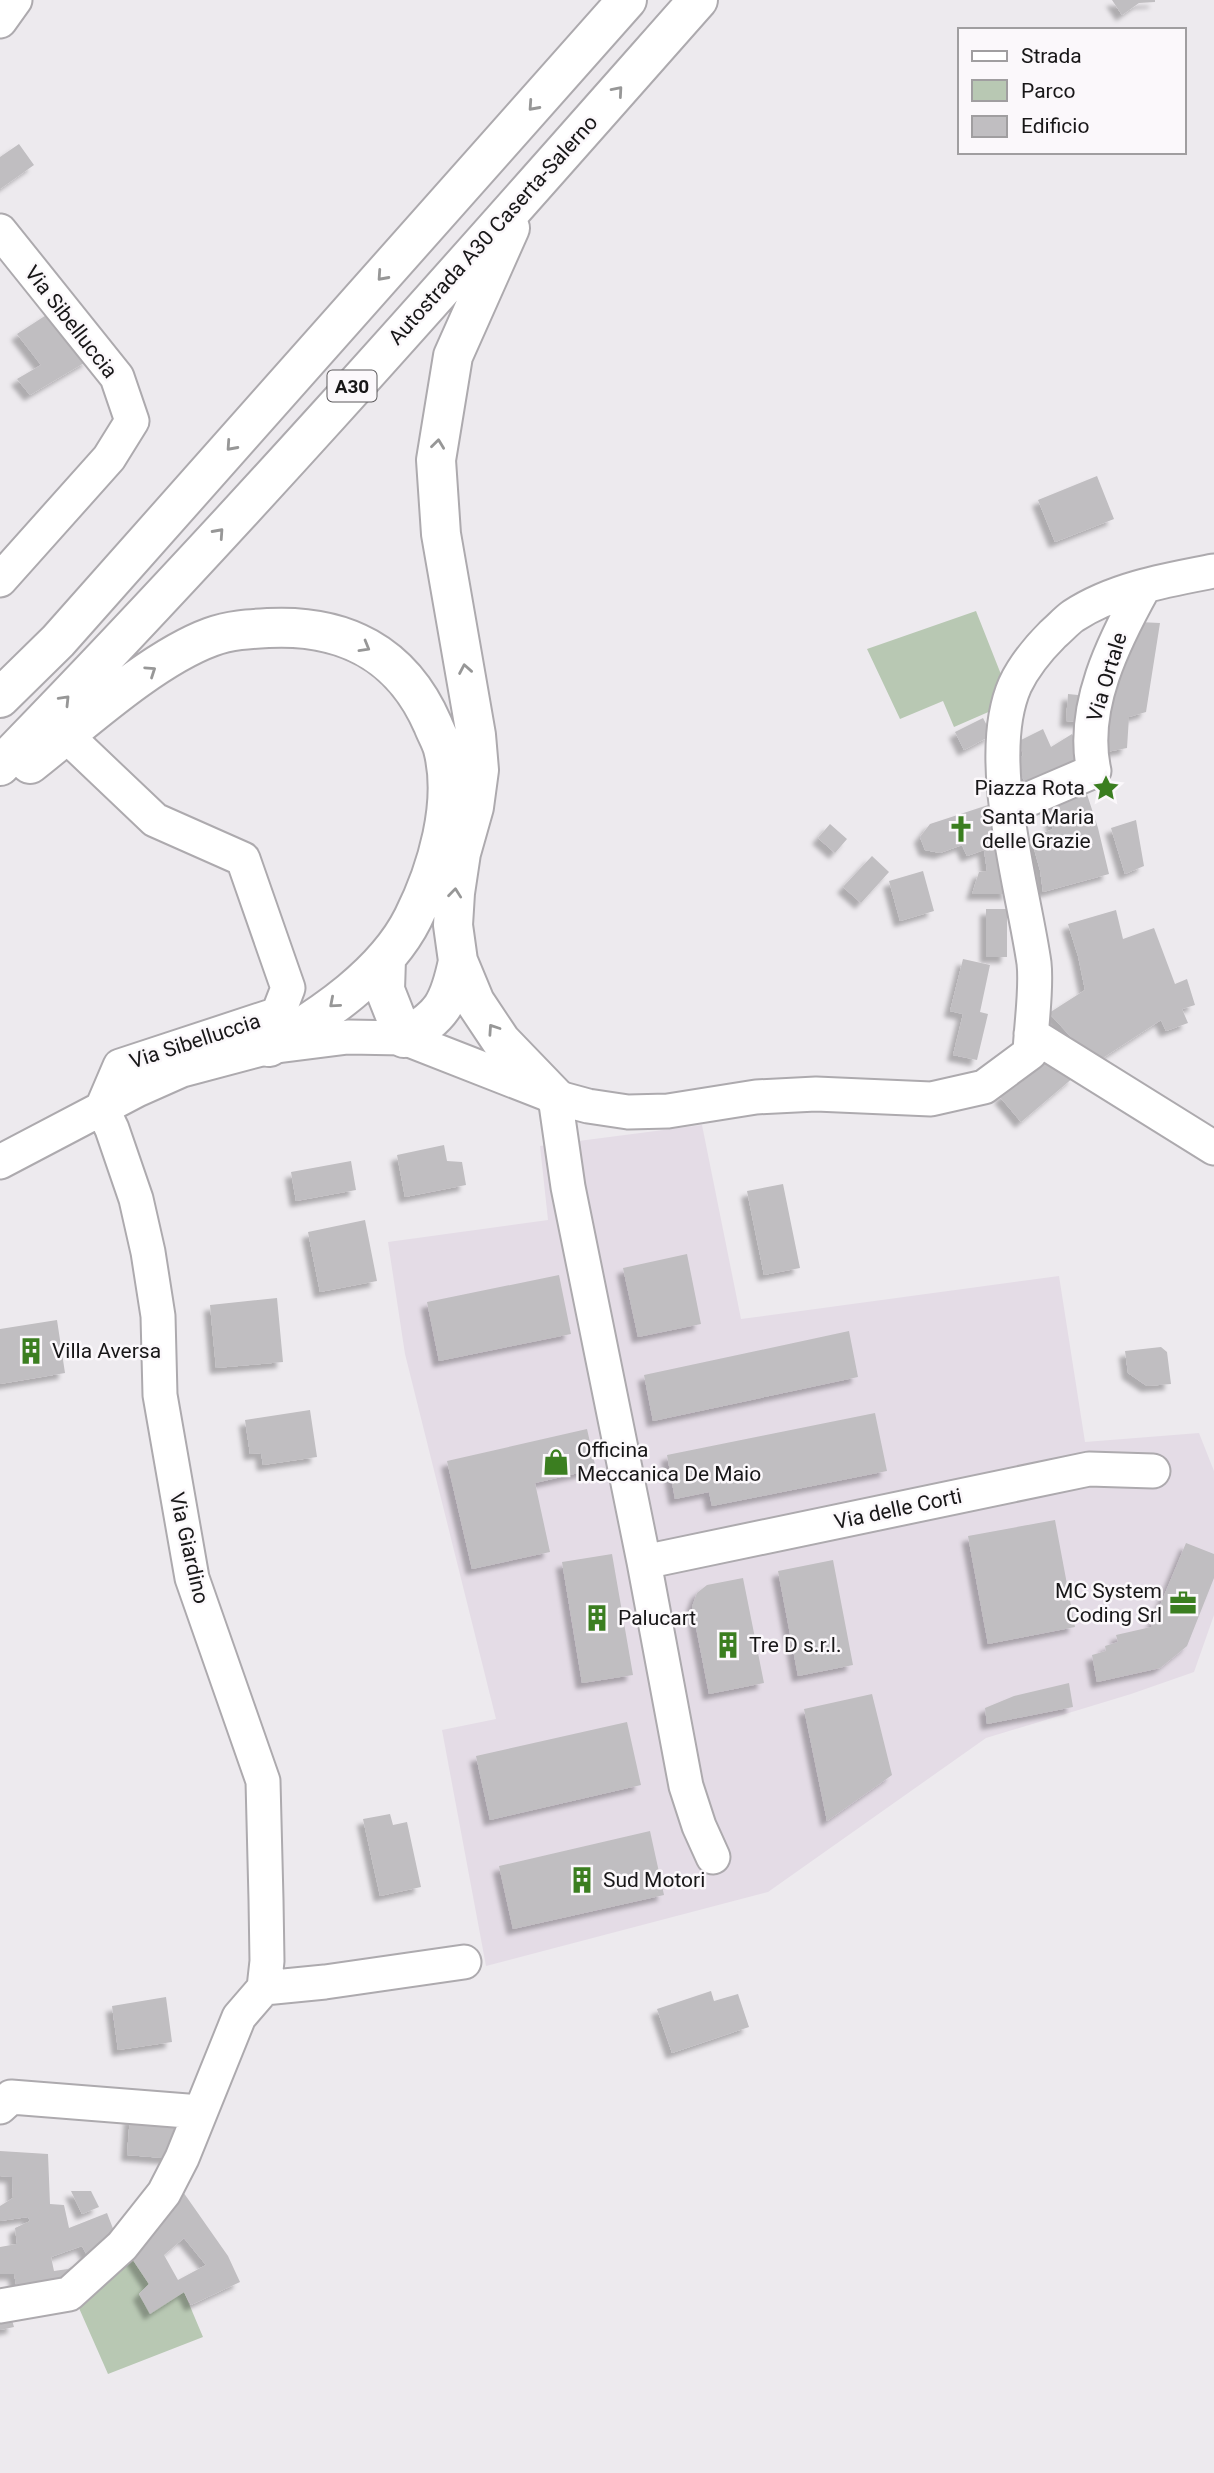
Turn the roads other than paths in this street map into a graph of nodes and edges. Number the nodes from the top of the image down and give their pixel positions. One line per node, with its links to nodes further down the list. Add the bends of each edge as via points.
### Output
1 (15, 0): 4 (street)
2 (627, 0): 10 (highway, A30, one-way to 10)
3 (698, 0): 5 (highway, Autostrada A30 Caserta-Salerno / A30, one-way to 3)
4 (0, 22)
5 (524, 197): 14 (highway, Autostrada A30 Caserta-Salerno / A30, one-way to 5, via 117,646); 18 (highway, one-way to 5, via 455,893 479,769 441,534 436,460 453,356)
6 (0, 231): 8 (street, Via Sibelluccia, via 117,377 132,421 109,458)
7 (1214, 571): 9 (street)
8 (0, 580)
9 (1144, 587): 16 (street, Via Ortale, via 1122,626 1100,689 1091,723 1094,771); 16 (street, via 1072,617 1037,649 1015,685 1005,720)
10 (58, 641): 11 (highway); 12 (highway, A30)
11 (0, 678)
12 (0, 698)
13 (74, 743): 23 (street, Via Sibelluccia, via 155,820 243,859 288,988 278,1014 120,1066)
14 (0, 766)
15 (0, 787): 17 (highway, one-way to 17, via 136,681 211,637 243,629 283,627 323,630 361,643 397,668 424,703 443,749 447,787 435,867 412,920)
16 (1008, 808): 19 (street, via 1034,966)
17 (386, 959): 20 (highway, via 385,990); 21 (highway, one-way to 21, via 316,1019)
18 (458, 961): 20 (highway, via 442,1010); 22 (highway, one-way to 18, via 501,1041 475,1002)
19 (1031, 1034): 22 (street, via 1030,1053 984,1087 932,1099 816,1094 628,1112); 24 (street)
20 (404, 1038): 21 (street, via 348,1037); 22 (street)
21 (269, 1046): 23 (street, via 182,1070)
22 (555, 1097): 27 (street, via 568,1187)
23 (102, 1108): 25 (street); 30 (street, Via Giardino, via 136,1199 148,1252 158,1316 160,1395 192,1578 263,1780)
24 (1214, 1148)
25 (0, 1162)
26 (1153, 1471): 27 (street, Via delle Corti, via 1090,1469)
27 (645, 1562): 28 (street, via 686,1786)
28 (713, 1857)
29 (464, 1962): 30 (street)
30 (264, 1988): 32 (street, via 239,2017)
31 (0, 2108): 32 (street, via 11,2097)
32 (200, 2112): 33 (street, via 164,2193 122,2246 69,2294)
33 (0, 2306)

